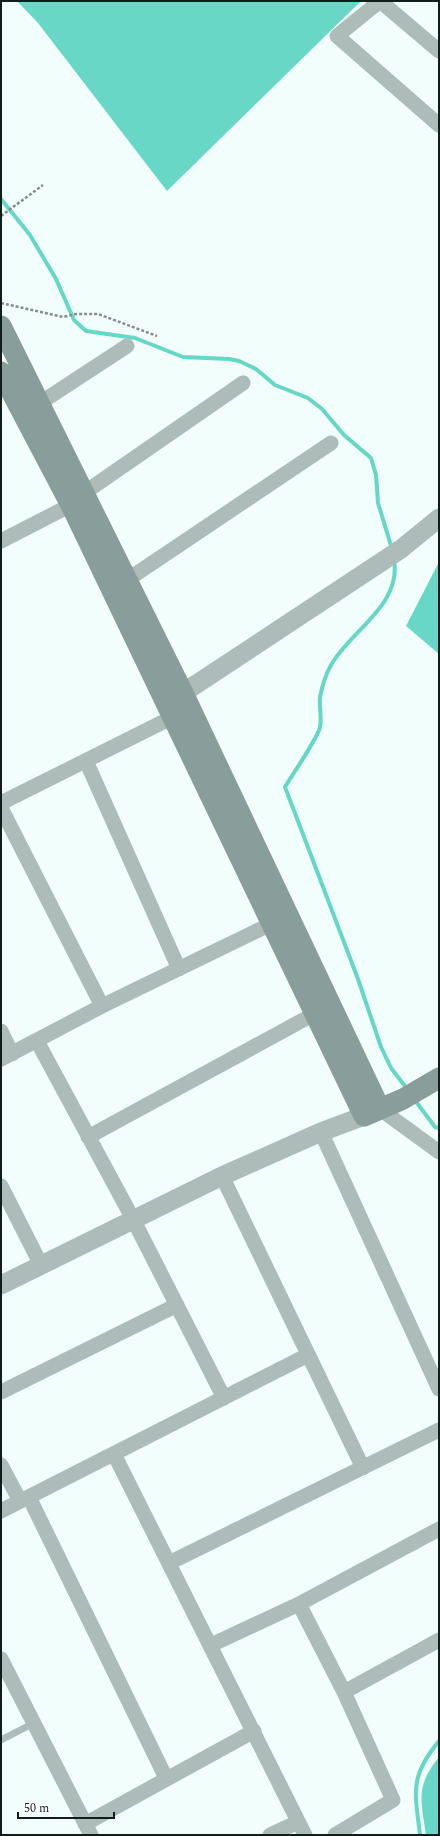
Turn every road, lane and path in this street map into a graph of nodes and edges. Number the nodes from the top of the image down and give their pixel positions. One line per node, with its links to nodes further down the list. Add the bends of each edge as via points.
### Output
1 (380, 1): 2 (street); 3 (street, via 337,36)
2 (439, 51)
3 (439, 125)
4 (43, 186): 5 (path)
5 (1, 216)
6 (1, 303): 8 (path, via 63,317 98,314)
7 (1, 326): 12 (main road)
8 (157, 336)
9 (127, 346): 12 (street)
10 (1, 372): 13 (main road)
11 (243, 383): 15 (street)
12 (40, 403): 13 (main road)
13 (45, 435): 15 (main road)
14 (330, 443): 18 (street)
15 (77, 499): 17 (street); 18 (main road); 20 (main road)
16 (439, 518): 19 (street, via 401,549)
17 (1, 541)
18 (127, 580): 19 (main road)
19 (183, 693): 27 (main road)
20 (173, 717): 21 (street); 24 (main road)
21 (86, 761): 22 (street); 25 (street)
22 (1, 803)
23 (1, 808): 26 (street)
24 (273, 923): 25 (street); 27 (main road)
25 (179, 970): 26 (street)
26 (102, 1006): 29 (street)
27 (325, 1020): 32 (main road); 34 (street)
28 (1, 1031): 30 (street)
29 (37, 1041): 30 (street); 34 (street)
30 (6, 1056)
31 (439, 1078): 32 (main road, via 410,1095)
32 (372, 1112): 33 (street); 35 (street)
33 (321, 1132): 36 (street); 43 (street)
34 (88, 1137): 38 (street)
35 (439, 1152)
36 (222, 1176): 38 (street); 42 (street)
37 (1, 1186): 39 (street)
38 (134, 1221): 39 (street); 41 (street)
39 (41, 1265): 40 (street)
40 (1, 1285)
41 (177, 1305): 44 (street); 45 (street)
42 (308, 1355): 45 (street); 49 (street)
43 (439, 1389)
44 (1, 1392)
45 (224, 1398): 47 (street)
46 (439, 1430): 49 (street)
47 (114, 1454): 50 (street); 53 (street)
48 (1, 1466): 50 (street)
49 (363, 1468): 53 (street)
50 (24, 1499): 51 (street); 62 (street)
51 (1, 1511)
52 (439, 1529): 54 (street)
53 (169, 1563): 56 (street)
54 (299, 1604): 56 (street); 58 (street)
55 (439, 1640): 58 (street)
56 (211, 1645): 60 (street)
57 (1, 1659): 59 (street)
58 (344, 1692): 66 (street, via 393,1800)
59 (34, 1723): 61 (lane); 64 (street)
60 (254, 1731): 62 (street); 63 (street)
61 (1, 1740)
62 (166, 1778): 64 (street)
63 (302, 1828): 65 (street)
64 (88, 1829)
65 (270, 1835)
66 (335, 1835)

